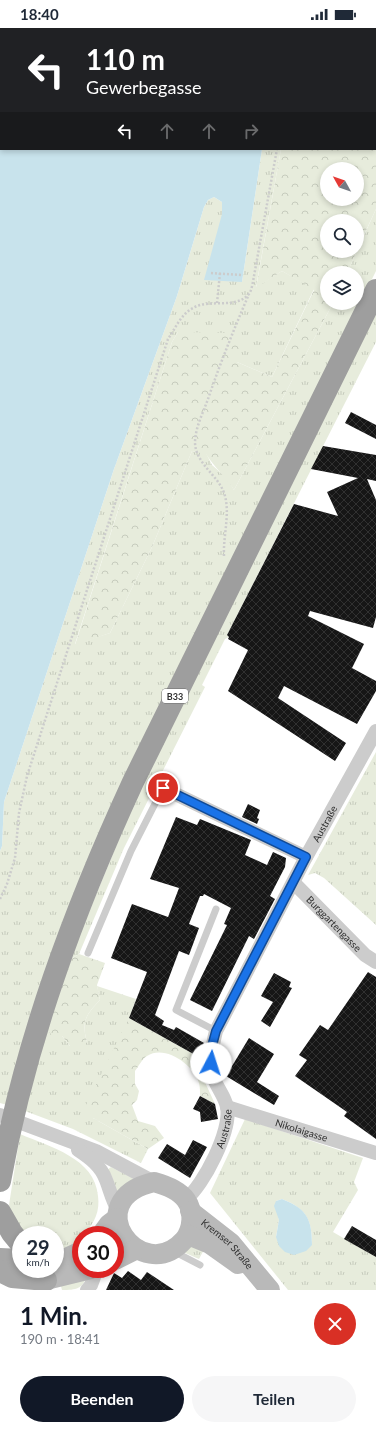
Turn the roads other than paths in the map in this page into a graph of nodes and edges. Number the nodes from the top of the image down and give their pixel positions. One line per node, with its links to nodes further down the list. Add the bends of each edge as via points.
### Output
1 (376, 290): 14 (highway, B33, via 136,775 104,845 74,918 51,984 17,1103)
2 (376, 731): 4 (street, Austraße)
3 (163, 788): 4 (street); 7 (lane, via 131,851)
4 (306, 857): 5 (street, Austraße)
5 (294, 883): 8 (street, Burggartengasse, via 365,955); 9 (street, Austraße)
6 (216, 909): 9 (lane, via 176,1010)
7 (88, 953)
8 (376, 962)
9 (216, 1031): 10 (street, Austraße, via 211,1063 214,1079)
10 (227, 1107): 13 (street, Nikolaigasse); 16 (street, Austraße, via 226,1133)
11 (0, 1115): 12 (street)
12 (55, 1135): 15 (street, via 96,1151); 18 (street, via 100,1168)
13 (376, 1153)
14 (0, 1181)
15 (154, 1182): 16 (main road, via 171,1189); 18 (main road, via 132,1190 123,1200)
16 (188, 1205): 21 (main road, via 192,1223); 32 (main road, Kremser Straße, via 231,1243)
17 (0, 1212): 20 (highway)
18 (118, 1214): 19 (main road); 22 (main road, via 123,1237)
19 (107, 1226)
20 (12, 1233)
21 (188, 1235): 23 (main road); 32 (main road, Kremser Straße, via 210,1244)
22 (137, 1249): 23 (main road, via 155,1254); 24 (main road)
23 (171, 1250): 27 (lane)
24 (124, 1256)
25 (0, 1259): 26 (main road)
26 (12, 1260)
27 (200, 1265)
28 (0, 1270): 31 (main road, via 12,1277)
29 (72, 1274): 31 (main road)
30 (94, 1278): 34 (street)
31 (46, 1280): 33 (main road)
32 (266, 1285)
33 (25, 1290)
34 (87, 1290)

